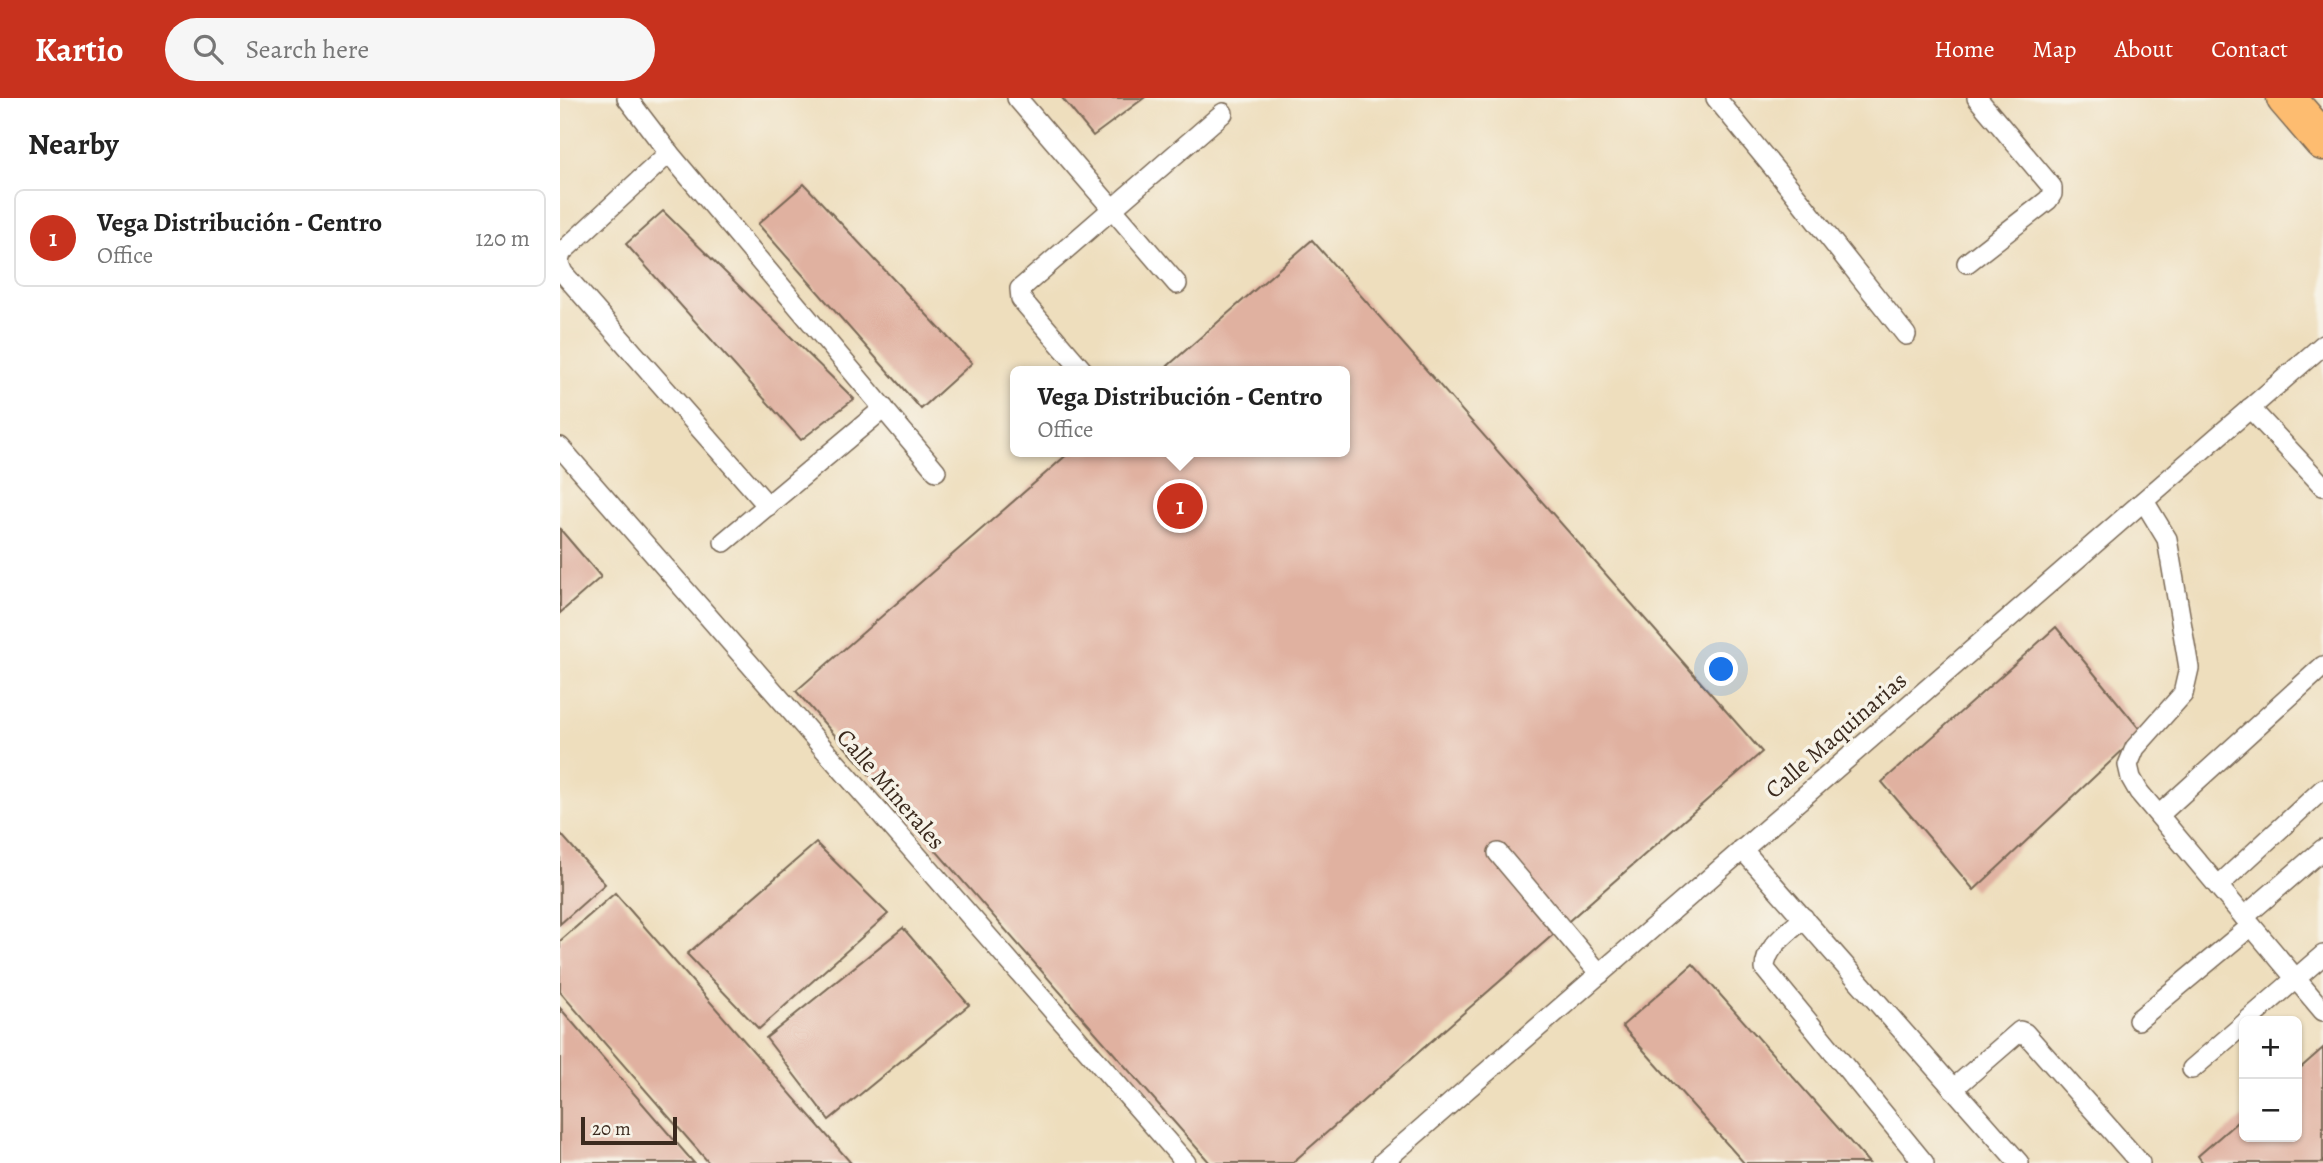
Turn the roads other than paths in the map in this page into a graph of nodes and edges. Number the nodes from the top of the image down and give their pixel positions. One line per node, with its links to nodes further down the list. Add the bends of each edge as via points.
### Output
1 (627, 98): 8 (lane)
2 (1017, 98): 9 (lane)
3 (1716, 98): 14 (lane)
4 (2286, 98): 7 (main road)
5 (1983, 100): 11 (lane, via 2052,187 2052,194)
6 (1223, 113): 9 (lane)
7 (2323, 141)
8 (669, 153): 10 (lane); 17 (lane)
9 (1113, 210): 13 (lane); 16 (lane, via 1020,289 1021,299)
10 (560, 258)
11 (1967, 263)
12 (560, 266): 23 (lane)
13 (1177, 284)
14 (1906, 335)
15 (2323, 345): 18 (lane, Calle Maquinarias)
16 (1079, 366)
17 (884, 408): 20 (lane); 23 (lane)
18 (2250, 408): 21 (lane); 22 (lane, Calle Maquinarias)
19 (560, 447): 43 (lane, Calle Minerales)
20 (936, 471)
21 (2323, 486)
22 (2144, 501): 27 (lane, via 2166,539 2189,667 2183,694 2136,748 2128,765 2139,792); 28 (lane, Calle Maquinarias)
23 (768, 506): 24 (lane)
24 (724, 542)
25 (2323, 666): 27 (lane)
26 (2323, 789): 31 (lane)
27 (2158, 815): 31 (lane)
28 (1742, 849): 32 (lane); 35 (lane, Calle Maquinarias)
29 (2323, 849): 33 (lane)
30 (1498, 853): 35 (lane)
31 (2218, 886): 33 (lane)
32 (1804, 918): 42 (lane); 45 (lane, via 1771,948 1765,969)
33 (2248, 921): 36 (lane); 39 (lane)
34 (2323, 955): 36 (lane)
35 (1600, 974): 44 (lane, Calle Maquinarias)
36 (2296, 979): 37 (lane); 38 (lane)
37 (2323, 1011)
38 (2253, 1016)
39 (2138, 1020)
40 (2239, 1028): 41 (lane)
41 (2192, 1069)
42 (1953, 1089): 46 (lane); 47 (lane, via 2020,1031)
43 (1186, 1163)
44 (1382, 1163)
45 (1924, 1163)
46 (2019, 1163)
47 (2140, 1163)

